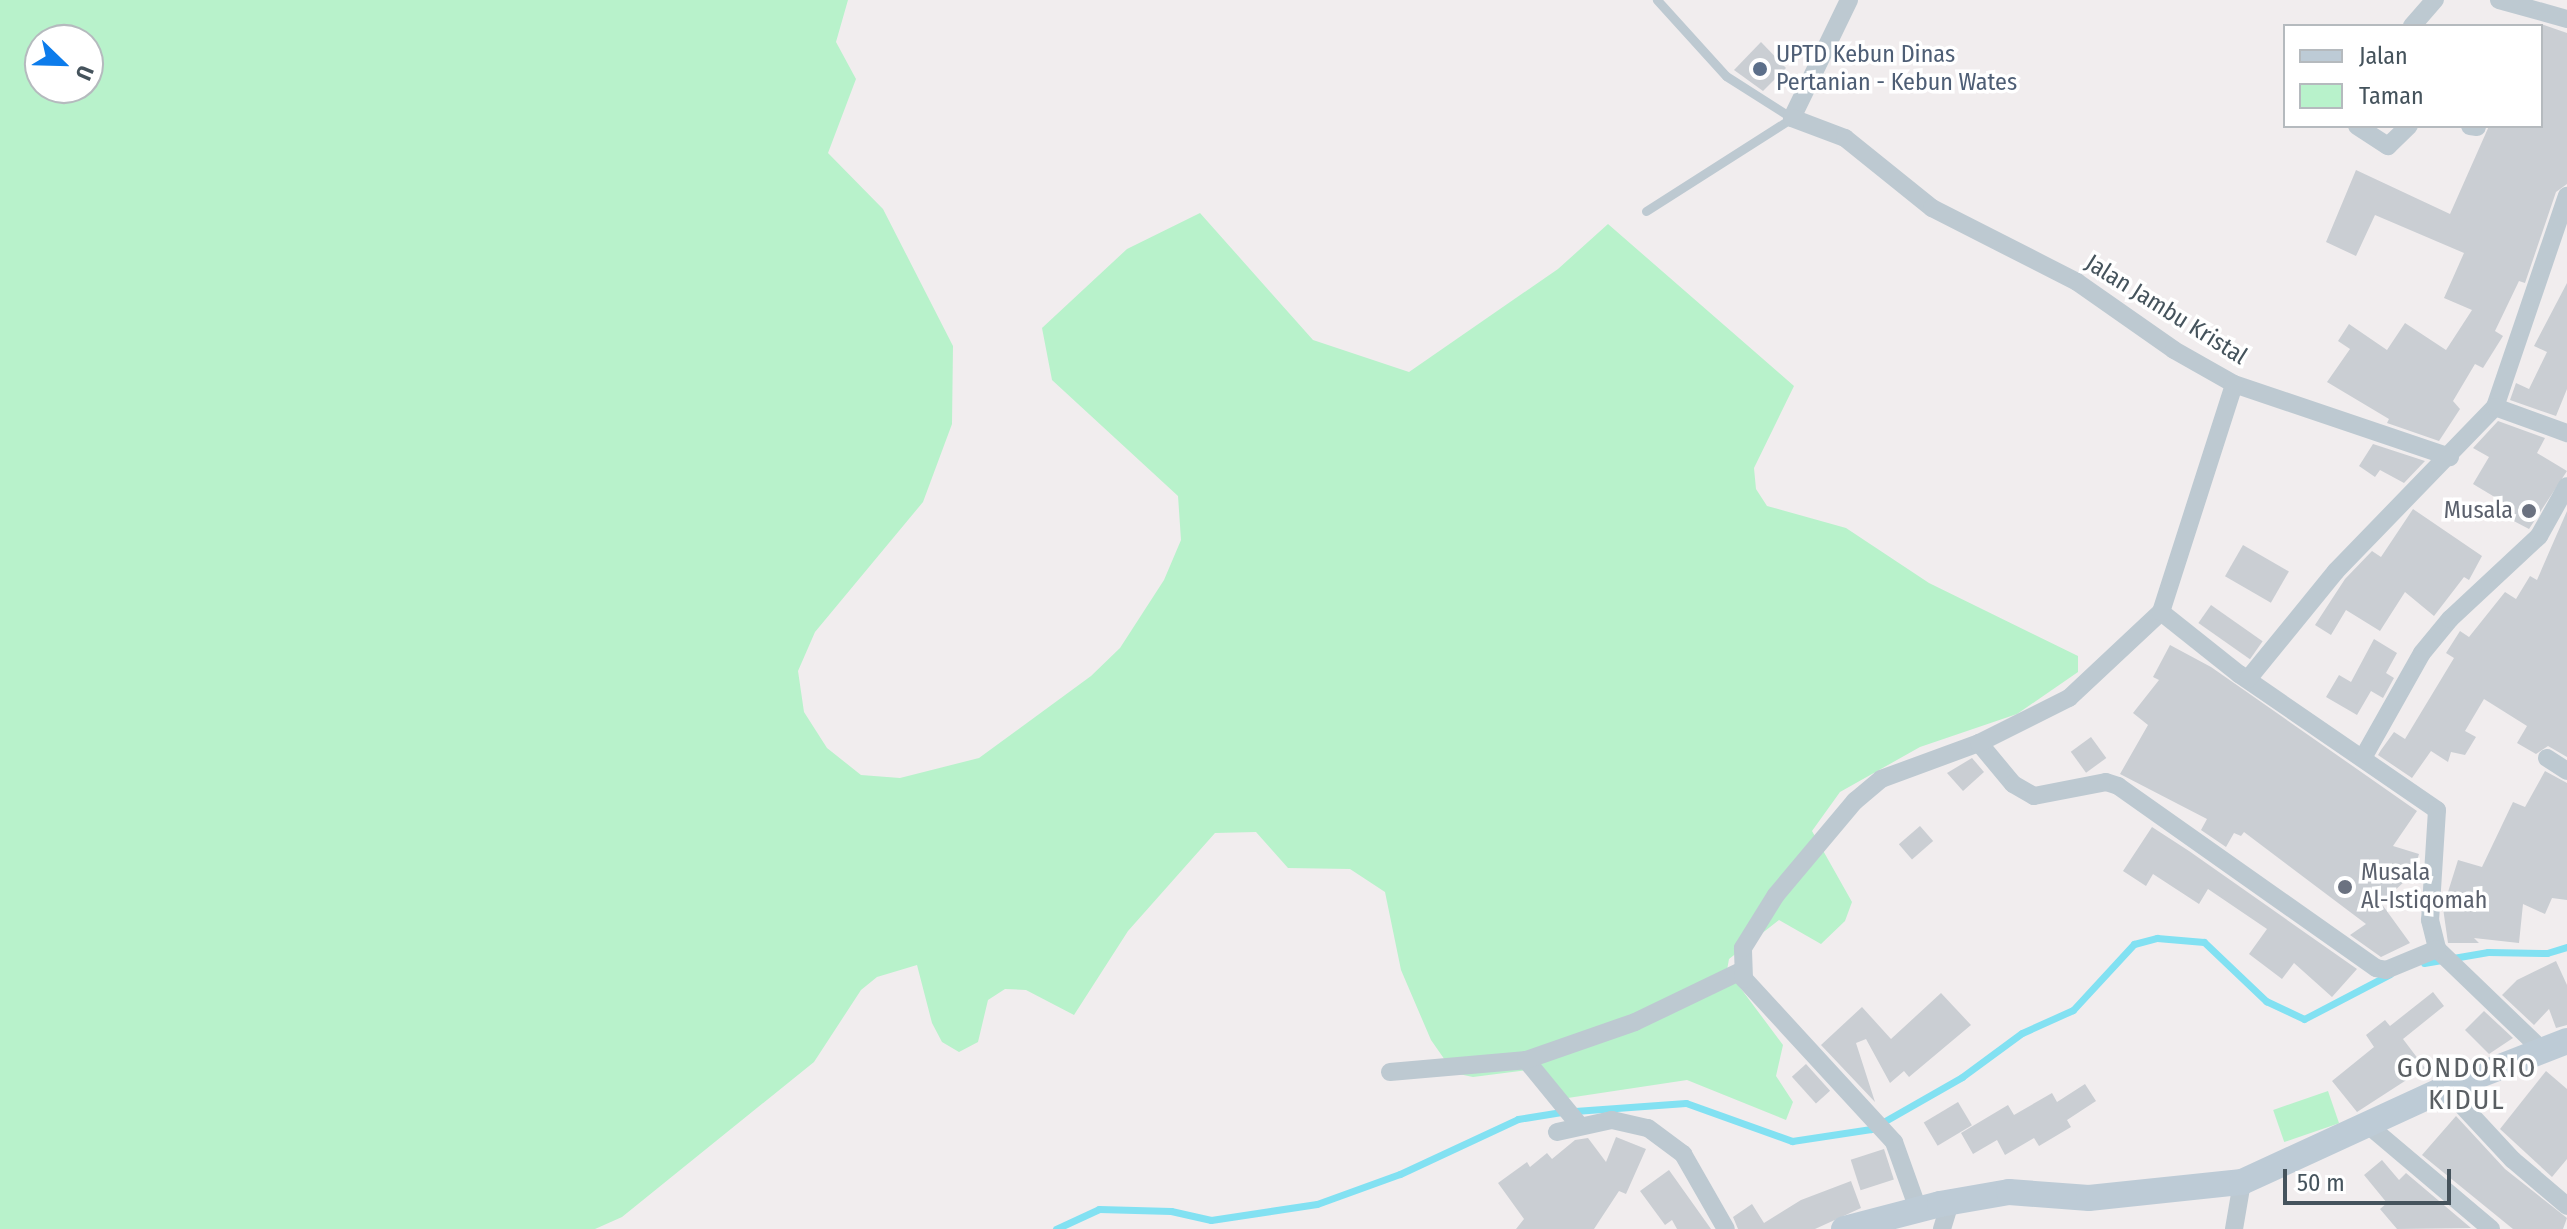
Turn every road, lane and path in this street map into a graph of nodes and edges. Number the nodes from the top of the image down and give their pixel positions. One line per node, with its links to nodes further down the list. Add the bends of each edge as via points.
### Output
1 (1657, 0): 7 (lane, via 1726,76)
2 (1849, 0): 7 (street)
3 (2435, 0): 6 (street)
4 (2499, 0): 5 (street)
5 (2567, 19)
6 (2414, 24)
7 (1792, 118): 11 (lane); 12 (street, Jalan Jambu Kristal, via 1845,138 1932,208 2077,282 2174,350)
8 (2360, 128): 9 (street, via 2388,146)
9 (2407, 128)
10 (2567, 196): 13 (street)
11 (1646, 211)
12 (2234, 384): 15 (street, Jalan Jambu Kristal); 17 (street)
13 (2495, 407): 14 (street); 15 (street)
14 (2567, 433)
15 (2450, 457): 18 (street, via 2336,571)
16 (2567, 486): 20 (street, via 2539,536 2450,619 2422,653)
17 (2161, 612): 18 (street); 19 (street, via 2069,698)
18 (2248, 679): 20 (street)
19 (1979, 743): 23 (street, via 2013,784 2034,796 2106,782 2118,786 2376,968 2386,970); 24 (street, via 1909,765 1855,801 1756,921 1743,948)
20 (2364, 756): 23 (street, via 2437,810 2430,884)
21 (2547, 758): 22 (street)
22 (2567, 771)
23 (2437, 949): 25 (street)
24 (1741, 971): 26 (street, via 1635,1022); 35 (street, via 1894,1142)
25 (2555, 1046): 28 (street)
26 (1526, 1060): 27 (street); 29 (street)
27 (1390, 1072)
28 (2446, 1088): 30 (street); 34 (street, via 2513,1160)
29 (1577, 1122): 31 (street); 36 (street, via 1612,1120 1648,1128 1683,1154)
30 (2368, 1125): 32 (street); 40 (street)
31 (1557, 1132)
32 (2242, 1182): 33 (street, via 2089,1198 2009,1192); 39 (street)
33 (1950, 1202): 35 (street); 38 (street)
34 (2567, 1206)
35 (1918, 1209): 37 (street)
36 (1726, 1229)
37 (1844, 1229)
38 (1942, 1229)
39 (2234, 1229)
40 (2491, 1229)

